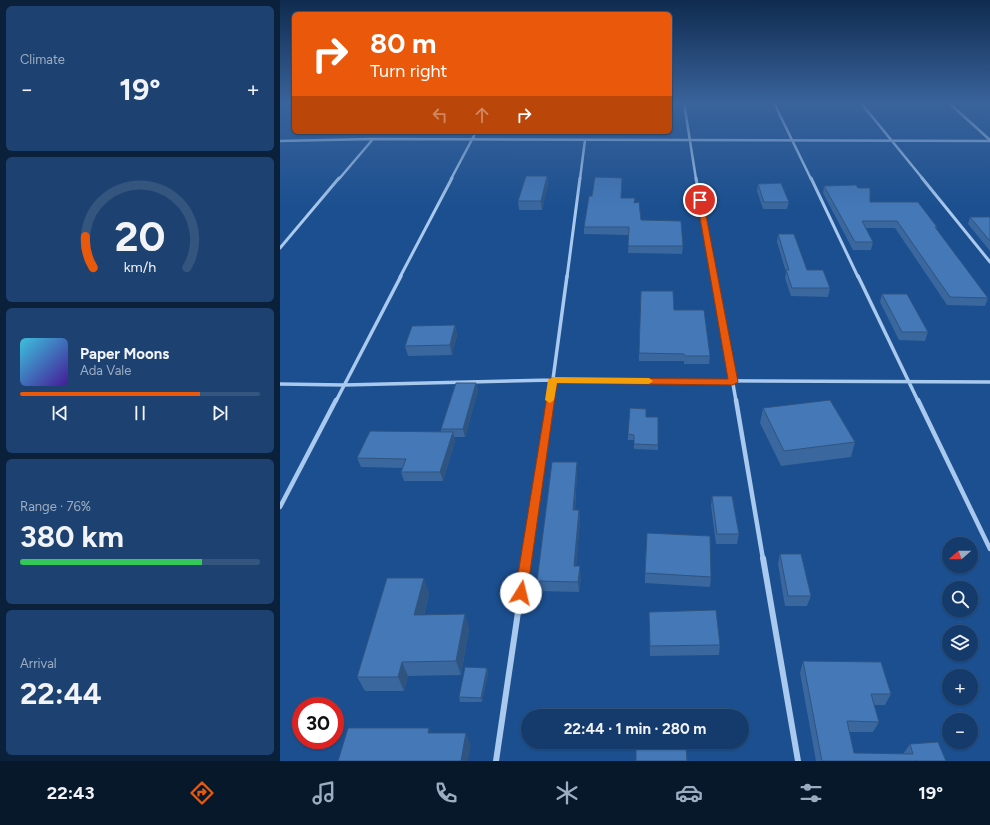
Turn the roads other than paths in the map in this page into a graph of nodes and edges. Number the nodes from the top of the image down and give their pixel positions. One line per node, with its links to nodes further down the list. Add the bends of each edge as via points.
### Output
1 (373, 139): 2 (street); 8 (street); 9 (street)
2 (472, 139): 4 (street); 16 (street)
3 (988, 139): 7 (street, via 990,140)
4 (586, 140): 5 (street); 11 (street)
5 (689, 140): 6 (street); 12 (street)
6 (792, 140): 7 (street); 13 (street)
7 (891, 140): 10 (street)
8 (280, 141)
9 (280, 248)
10 (990, 262)
11 (553, 380): 12 (street); 16 (street); 19 (street)
12 (733, 382): 13 (street); 20 (street)
13 (910, 382): 14 (street); 18 (street)
14 (990, 382)
15 (280, 384): 16 (street)
16 (344, 385): 17 (street)
17 (280, 507)
18 (990, 549)
19 (496, 761)
20 (798, 761)

